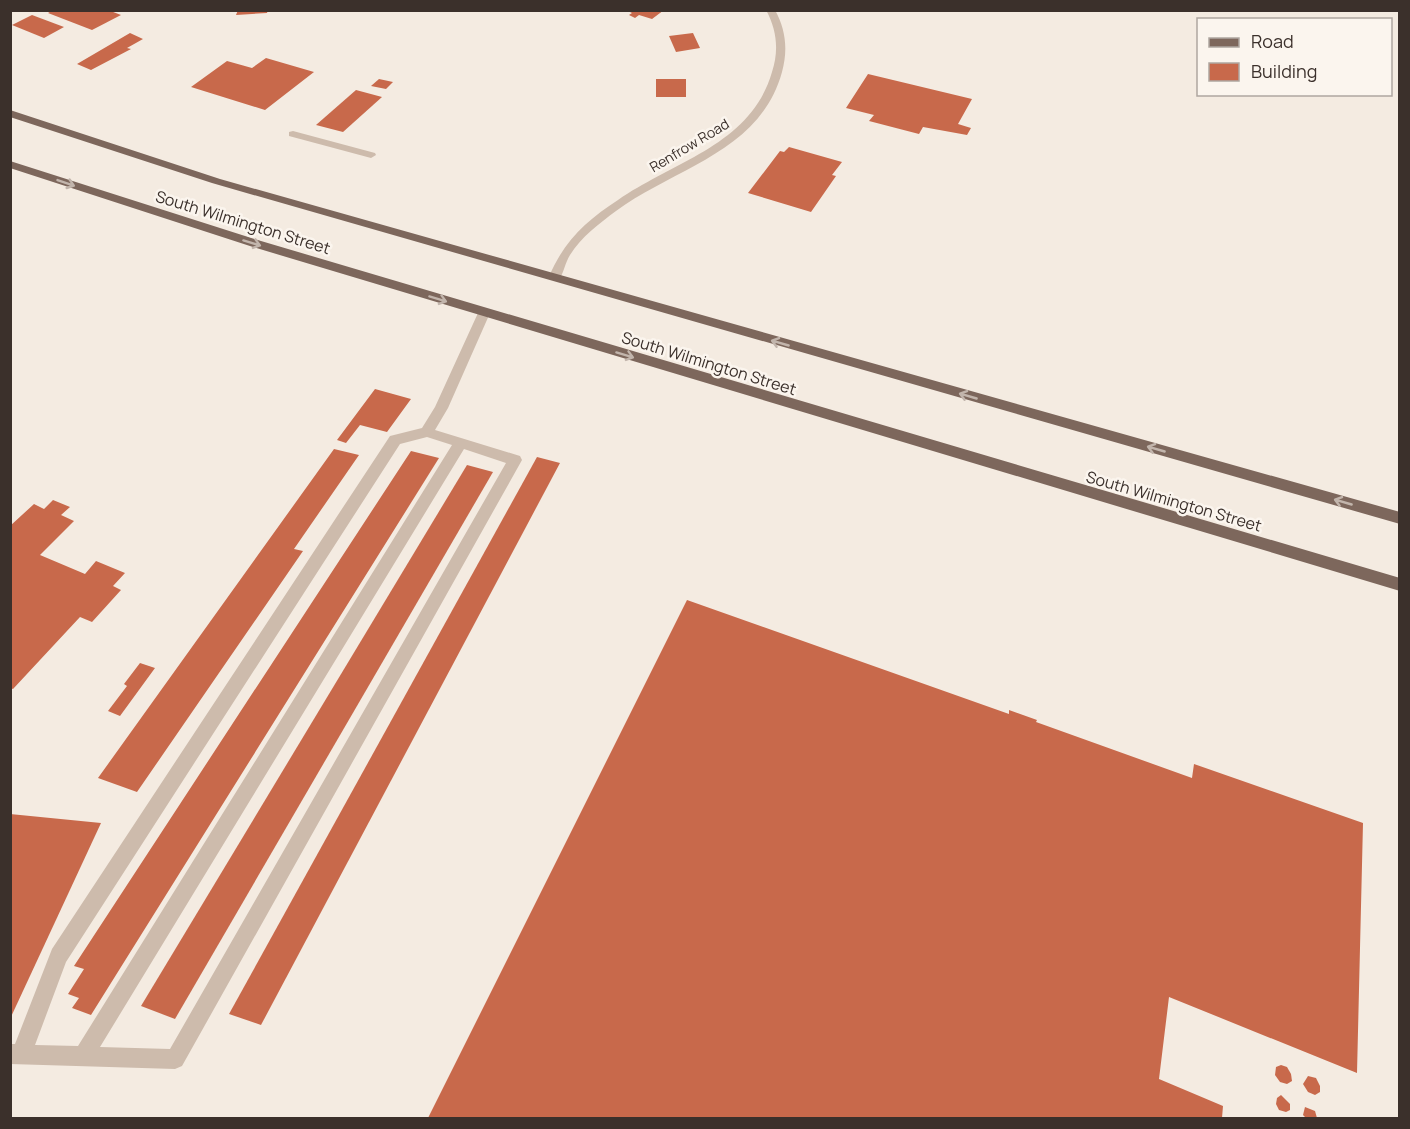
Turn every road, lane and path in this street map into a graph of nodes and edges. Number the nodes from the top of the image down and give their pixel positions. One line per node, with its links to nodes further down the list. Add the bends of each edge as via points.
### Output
1 (770, 10): 6 (street, Renfrow Road, via 777,21 781,57 774,91 754,121 601,217 564,254)
2 (10, 113): 6 (main road, South Wilmington Street, via 216,181)
3 (293, 134): 4 (street)
4 (371, 155)
5 (10, 164): 7 (main road, South Wilmington Street, one-way to 7, via 168,217)
6 (555, 277): 10 (main road, South Wilmington Street, one-way to 6)
7 (484, 313): 8 (street); 11 (main road, South Wilmington Street, one-way to 11)
8 (427, 432): 9 (street); 12 (street, via 395,440 59,956)
9 (461, 444): 13 (street); 13 (street, via 515,460 175,1059)
10 (1400, 518)
11 (1400, 585)
12 (16, 1054): 13 (street)
13 (83, 1056)

